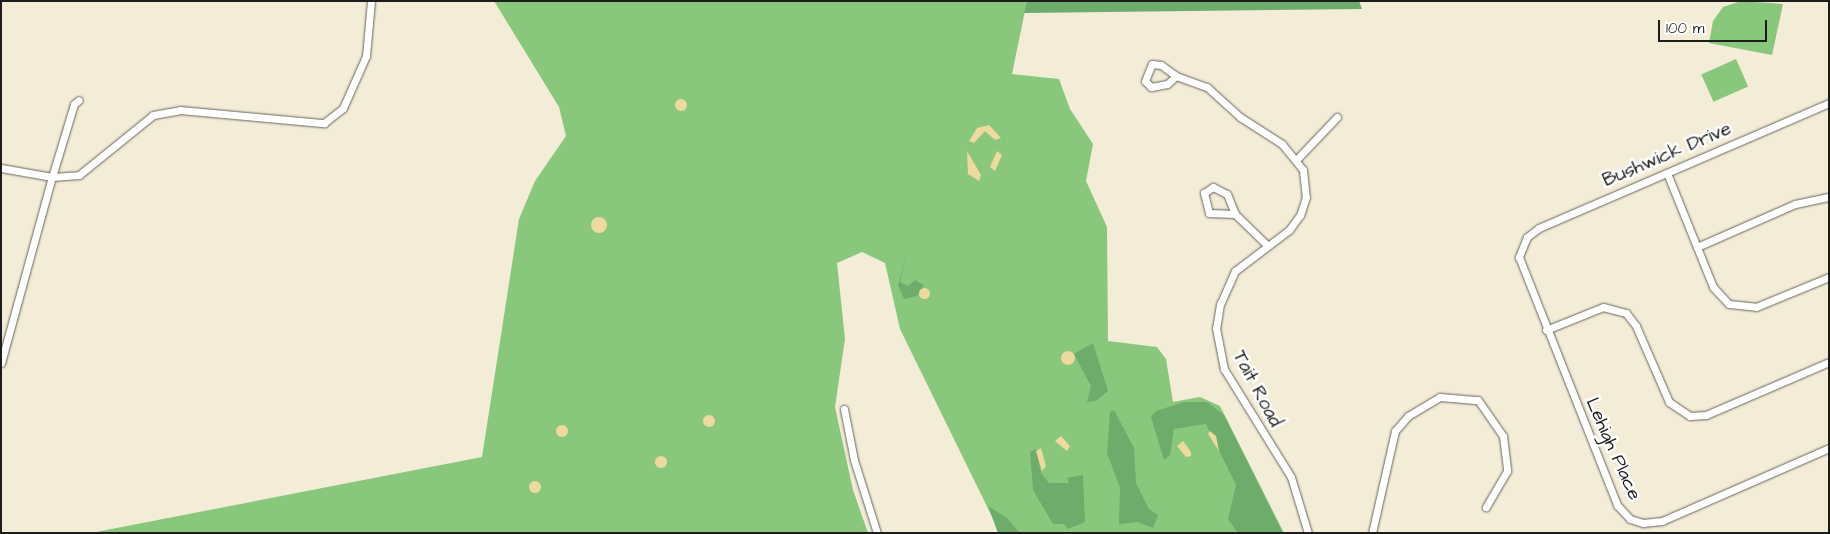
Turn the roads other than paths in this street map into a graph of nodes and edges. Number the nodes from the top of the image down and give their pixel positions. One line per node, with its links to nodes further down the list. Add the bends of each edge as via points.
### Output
1 (371, 1): 9 (street, via 366,56 343,108 324,123 180,110 153,114 79,175)
2 (1176, 76): 6 (street, via 1207,87)
3 (79, 100): 9 (street, via 74,104)
4 (1829, 103): 8 (street, Bushwick Drive)
5 (1337, 117): 6 (street)
6 (1297, 159): 12 (street, Tait Road, via 1306,180 1304,205 1289,230)
7 (1, 168): 9 (street)
8 (1667, 173): 13 (street, Bushwick Drive, via 1539,228); 14 (street)
9 (52, 177): 18 (street)
10 (1829, 197): 14 (street, via 1794,204)
11 (1236, 214): 11 (street, via 1227,194 1214,187 1204,193 1209,213); 12 (street)
12 (1266, 244): 23 (street, Tait Road, via 1247,259 1230,280 1220,304 1219,354 1240,400 1291,477)
13 (1522, 244): 16 (street, Lehigh Place, via 1522,272)
14 (1697, 247): 15 (street, via 1718,294 1736,308 1756,307)
15 (1829, 277)
16 (1546, 330): 17 (street, via 1603,307 1626,313 1636,326 1669,402 1690,416 1720,410); 20 (street, Lehigh Place, via 1617,505 1636,522 1662,521)
17 (1829, 362)
18 (1, 363)
19 (844, 409): 22 (street, via 854,460)
20 (1829, 448)
21 (1486, 507): 24 (street, via 1507,471 1503,436 1478,400 1440,397 1408,416 1395,431)
22 (878, 533)
23 (1308, 533)
24 (1372, 533)

